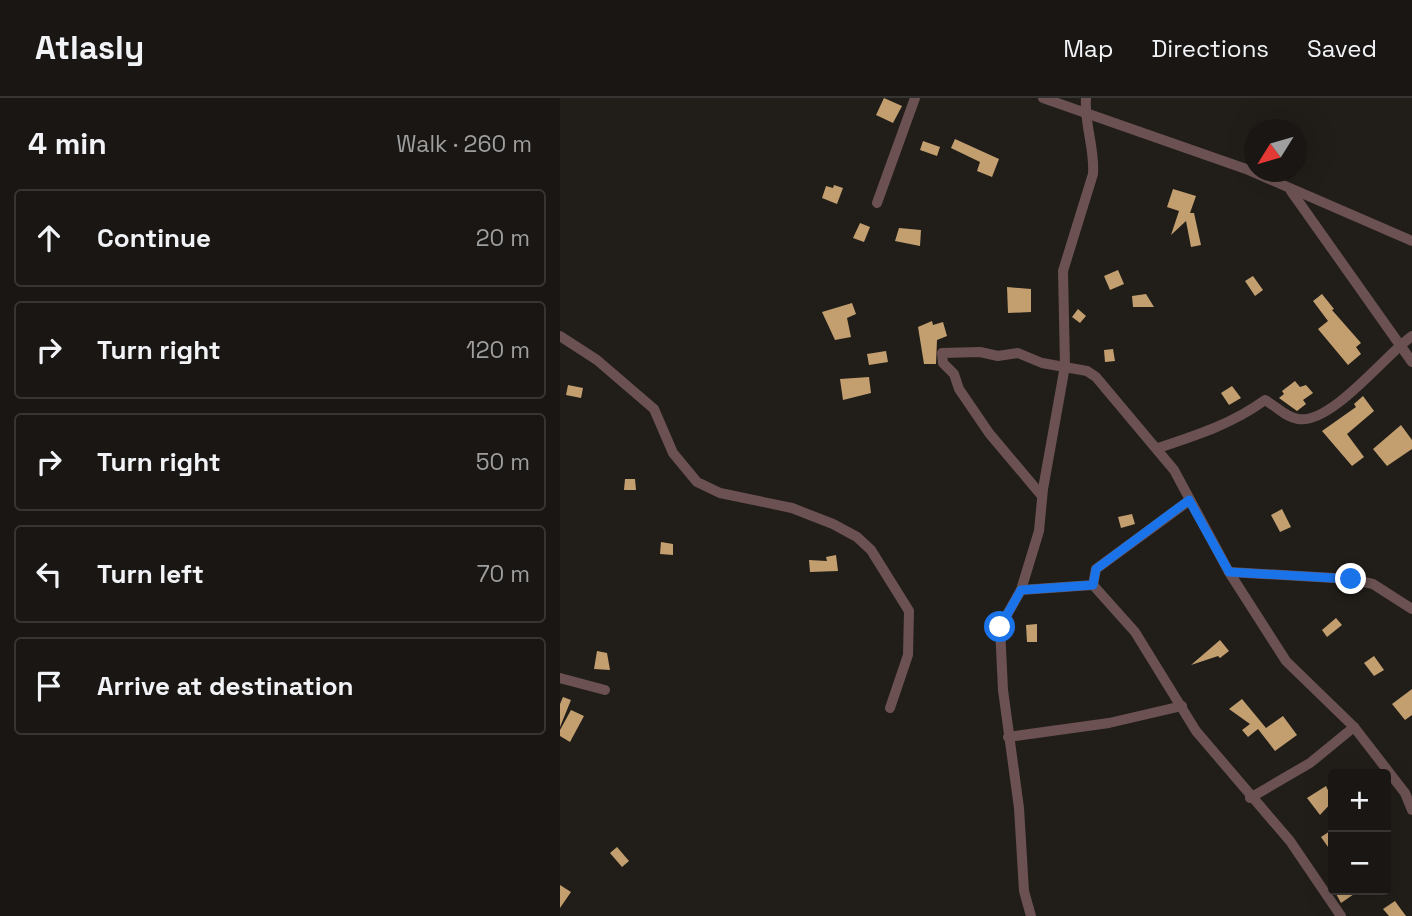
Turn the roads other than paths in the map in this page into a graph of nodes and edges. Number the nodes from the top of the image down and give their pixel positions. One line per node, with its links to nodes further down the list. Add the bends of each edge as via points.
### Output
1 (915, 98): 6 (street)
2 (1043, 98): 4 (street)
3 (1086, 98): 4 (street)
4 (1085, 113): 5 (street); 12 (street, via 1093,174 1063,271)
5 (1290, 189): 7 (street); 10 (street)
6 (877, 203)
7 (1412, 241)
8 (560, 336): 23 (street, via 654,408 673,453 697,482 720,493 792,508 858,537 871,550 909,611 908,655)
9 (1412, 336): 10 (street)
10 (1399, 345): 11 (street); 13 (street, via 1318,416 1294,419 1265,400 1217,429)
11 (1412, 362)
12 (1065, 366): 13 (street, via 1092,373); 14 (street); 14 (street, via 1042,363 1018,352 941,355 989,433)
13 (1158, 448): 15 (street)
14 (1042, 496): 18 (street, via 1039,531)
15 (1189, 500): 16 (street); 17 (street, via 1096,569)
16 (1229, 572): 19 (street, via 1351,579 1373,584); 24 (street, via 1286,661)
17 (1093, 585): 18 (street); 22 (street, via 1135,632)
18 (1021, 590): 25 (street, via 1000,627)
19 (1412, 609)
20 (560, 678): 21 (street)
21 (606, 690)
22 (1182, 706): 25 (street, via 1109,723); 26 (street, via 1196,731)
23 (890, 708)
24 (1354, 727): 26 (street, via 1310,763); 27 (street, via 1405,793)
25 (1008, 737): 28 (street, via 1019,808 1024,891)
26 (1250, 798): 29 (street, via 1290,841)
27 (1412, 810)
28 (1031, 916)
29 (1341, 916)

